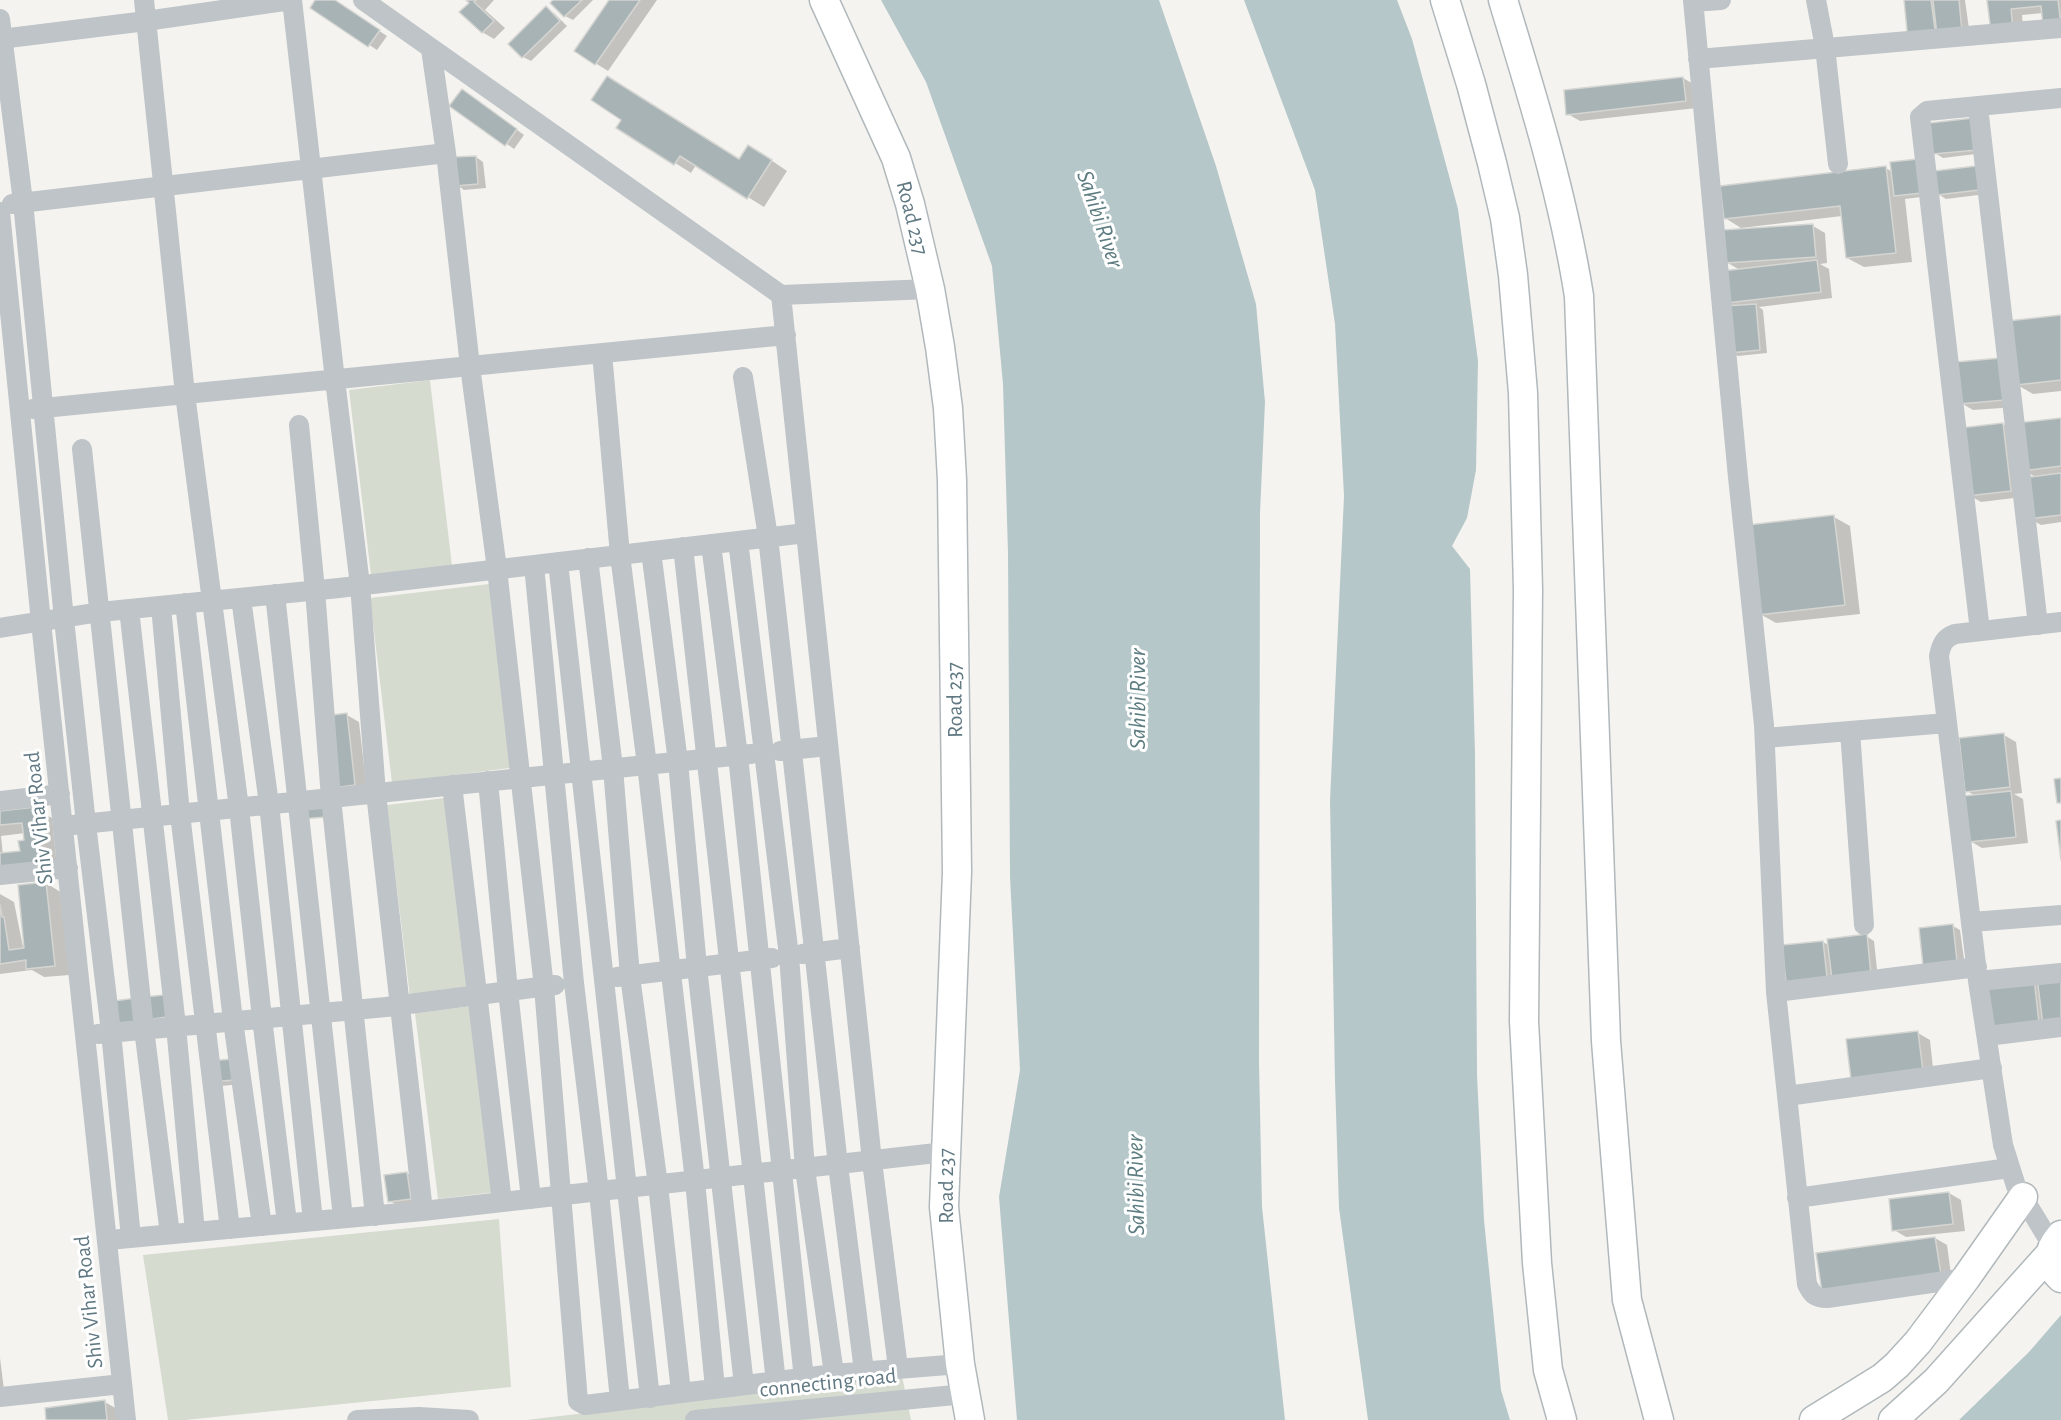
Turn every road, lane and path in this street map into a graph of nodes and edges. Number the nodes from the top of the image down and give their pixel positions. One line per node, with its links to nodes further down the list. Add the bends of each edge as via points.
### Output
1 (144, 0): 10 (street)
2 (292, 0): 10 (street); 20 (street)
3 (363, 0): 14 (street)
4 (824, 0): 26 (street, Road 237, via 896,158)
5 (1445, 0): 177 (street, via 1505,218 1522,381 1528,590 1524,1021 1537,1263 1548,1370)
6 (1503, 0): 178 (street, via 1546,140 1572,247 1579,296 1606,1041 1627,1300)
7 (1720, 0): 9 (street)
8 (1816, 0): 13 (street)
9 (1693, 1): 15 (street)
10 (146, 21): 12 (street); 21 (street)
11 (2061, 28): 13 (street)
12 (1, 32): 22 (street)
13 (1825, 47): 15 (street); 19 (street)
14 (431, 49): 18 (street); 27 (street)
15 (1698, 58): 66 (street)
16 (2061, 98): 17 (street)
17 (1978, 106): 61 (street); 63 (street, via 1927,111 1920,117 1920,123)
18 (446, 153): 20 (street); 30 (street)
19 (1838, 164)
20 (311, 168): 21 (street); 32 (street)
21 (163, 185): 22 (street); 33 (street)
22 (23, 202): 23 (street); 34 (street)
23 (0, 205)
24 (0, 212): 25 (street, Shiv Vihar Road)
25 (3, 276): 35 (street, Shiv Vihar Road)
26 (930, 289): 27 (street); 129 (street, Road 237, via 948,408 952,516 957,872)
27 (782, 295): 28 (street)
28 (786, 335): 29 (street); 38 (street)
29 (602, 353): 30 (street); 44 (street)
30 (470, 366): 32 (street); 48 (street)
31 (743, 377): 39 (street)
32 (334, 380): 33 (street); 49 (street)
33 (185, 394): 34 (street); 53 (street)
34 (44, 408): 35 (street); 58 (street)
35 (21, 411): 59 (street, Shiv Vihar Road)
36 (299, 425): 50 (street)
37 (82, 449): 57 (street)
38 (806, 533): 39 (street); 67 (street)
39 (768, 537): 40 (street); 68 (street)
40 (738, 541): 41 (street); 69 (street)
41 (711, 544): 42 (street); 70 (street)
42 (682, 547): 43 (street); 71 (street)
43 (651, 551): 44 (street); 72 (street)
44 (620, 555): 45 (street); 73 (street)
45 (588, 558): 46 (street); 74 (street)
46 (558, 562): 47 (street); 75 (street)
47 (534, 565): 48 (street); 76 (street)
48 (497, 569): 49 (street); 77 (street)
49 (360, 585): 50 (street); 80 (street)
50 (315, 590): 51 (street); 82 (street)
51 (274, 594): 52 (street); 84 (street)
52 (241, 598): 53 (street); 85 (street)
53 (210, 601): 54 (street); 86 (street)
54 (185, 603): 55 (street); 87 (street)
55 (161, 606): 56 (street); 88 (street)
56 (129, 609): 57 (street); 89 (street)
57 (100, 612): 58 (street); 90 (street)
58 (64, 619): 59 (street); 91 (street)
59 (41, 622): 62 (street); 81 (street, Shiv Vihar Road)
60 (2061, 622): 61 (street)
61 (2038, 625): 63 (street)
62 (0, 628)
63 (1980, 631): 64 (street, via 1949,636 1940,648)
64 (1947, 723): 65 (street); 96 (street)
65 (1850, 731): 66 (street); 97 (street)
66 (1765, 738): 112 (street)
67 (828, 746): 68 (street); 98 (street)
68 (793, 750): 69 (street); 99 (street)
69 (764, 753): 70 (street); 100 (street)
70 (738, 756): 71 (street); 101 (street)
71 (707, 759): 72 (street); 102 (street)
72 (678, 762): 73 (street); 103 (street)
73 (647, 765): 74 (street); 104 (street)
74 (613, 768): 75 (street); 107 (street)
75 (581, 772): 76 (street); 108 (street)
76 (553, 774): 77 (street); 109 (street)
77 (519, 778): 78 (street); 110 (street)
78 (488, 781): 79 (street); 111 (street)
79 (452, 785): 80 (street); 113 (street)
80 (376, 793): 82 (street); 114 (street)
81 (60, 794): 83 (street); 92 (street, Shiv Vihar Road)
82 (331, 798): 84 (street); 115 (street)
83 (0, 801)
84 (297, 801): 85 (street); 116 (street)
85 (269, 804): 86 (street); 117 (street)
86 (239, 808): 87 (street); 118 (street)
87 (210, 811): 88 (street); 119 (street)
88 (180, 814): 89 (street); 120 (street)
89 (151, 817): 90 (street); 121 (street)
90 (121, 820): 91 (street); 123 (street)
91 (86, 824): 92 (street); 124 (street)
92 (64, 826): 93 (street, Shiv Vihar Road)
93 (68, 868): 94 (street); 125 (street, Shiv Vihar Road)
94 (0, 875)
95 (2061, 915): 96 (street)
96 (1971, 922): 106 (street)
97 (1864, 925)
98 (849, 948): 99 (street); 130 (street)
99 (815, 952): 100 (street); 131 (street)
100 (789, 956): 101 (street); 133 (street)
101 (759, 959): 102 (street); 134 (street)
102 (729, 963): 103 (street); 135 (street)
103 (697, 967): 104 (street); 136 (street)
104 (670, 970): 107 (street); 137 (street)
105 (2061, 973): 106 (street)
106 (1978, 974): 112 (street); 126 (street)
107 (630, 976): 108 (street); 138 (street)
108 (603, 979): 109 (street); 139 (street)
109 (574, 983): 110 (street); 140 (street)
110 (544, 987): 111 (street); 141 (street)
111 (508, 991): 113 (street); 144 (street)
112 (1776, 992): 128 (street)
113 (477, 995): 114 (street); 145 (street)
114 (399, 1005): 115 (street); 146 (street)
115 (355, 1010): 116 (street); 147 (street)
116 (319, 1013): 117 (street); 148 (street)
117 (291, 1016): 118 (street); 149 (street)
118 (262, 1018): 119 (street); 150 (street)
119 (233, 1021): 120 (street); 151 (street)
120 (204, 1024): 121 (street); 152 (street)
121 (176, 1026): 123 (street); 153 (street)
122 (2061, 1027): 126 (street)
123 (144, 1029): 124 (street); 154 (street)
124 (111, 1032): 125 (street); 155 (street)
125 (86, 1035): 156 (street, Shiv Vihar Road)
126 (1987, 1036): 127 (street)
127 (1992, 1068): 128 (street); 132 (street, via 2002,1145)
128 (1787, 1096): 143 (street)
129 (945, 1152): 130 (street); 159 (street, Road 237, via 944,1207)
130 (872, 1161): 131 (street); 160 (street)
131 (838, 1165): 133 (street); 161 (street)
132 (2009, 1168): 142 (street); 143 (street)
133 (805, 1169): 134 (street); 162 (street)
134 (781, 1171): 135 (street); 163 (street)
135 (752, 1175): 136 (street); 164 (street)
136 (722, 1178): 137 (street); 166 (street)
137 (694, 1181): 138 (street); 167 (street)
138 (658, 1185): 139 (street); 168 (street)
139 (626, 1188): 140 (street); 170 (street)
140 (599, 1192): 141 (street); 171 (street)
141 (562, 1196): 144 (street); 171 (street, via 578,1401 585,1405)
142 (2023, 1197): 157 (street); 158 (street)
143 (1797, 1198): 158 (street, via 1807,1284 1817,1298)
144 (531, 1199): 145 (street)
145 (502, 1202): 146 (street)
146 (423, 1211): 147 (street)
147 (375, 1216): 148 (street)
148 (343, 1218): 149 (street)
149 (313, 1221): 150 (street)
150 (287, 1223): 151 (street)
151 (261, 1226): 152 (street)
152 (230, 1228): 153 (street)
153 (195, 1232): 154 (street)
154 (170, 1234): 155 (street)
155 (131, 1238): 156 (street)
156 (107, 1240): 165 (street, Shiv Vihar Road)
157 (2056, 1258): 180 (street)
158 (1966, 1278): 179 (street, via 1918,1342 1889,1372)
159 (960, 1364): 160 (street); 172 (street, Road 237)
160 (898, 1368): 161 (street)
161 (864, 1371): 162 (street)
162 (834, 1374): 163 (street)
163 (804, 1379): 164 (street)
164 (776, 1382): 166 (street)
165 (122, 1384): 169 (street); 173 (street, Shiv Vihar Road)
166 (744, 1385): 167 (street)
167 (715, 1388): 168 (street)
168 (681, 1392): 170 (street)
169 (0, 1397)
170 (650, 1398): 171 (street)
171 (620, 1400)
172 (968, 1407): 176 (street, connecting road)
173 (126, 1420)
174 (357, 1420): 175 (street)
175 (469, 1420)
176 (695, 1420)
177 (1562, 1420)
178 (1659, 1420)
179 (1814, 1420)
180 (1893, 1420)

